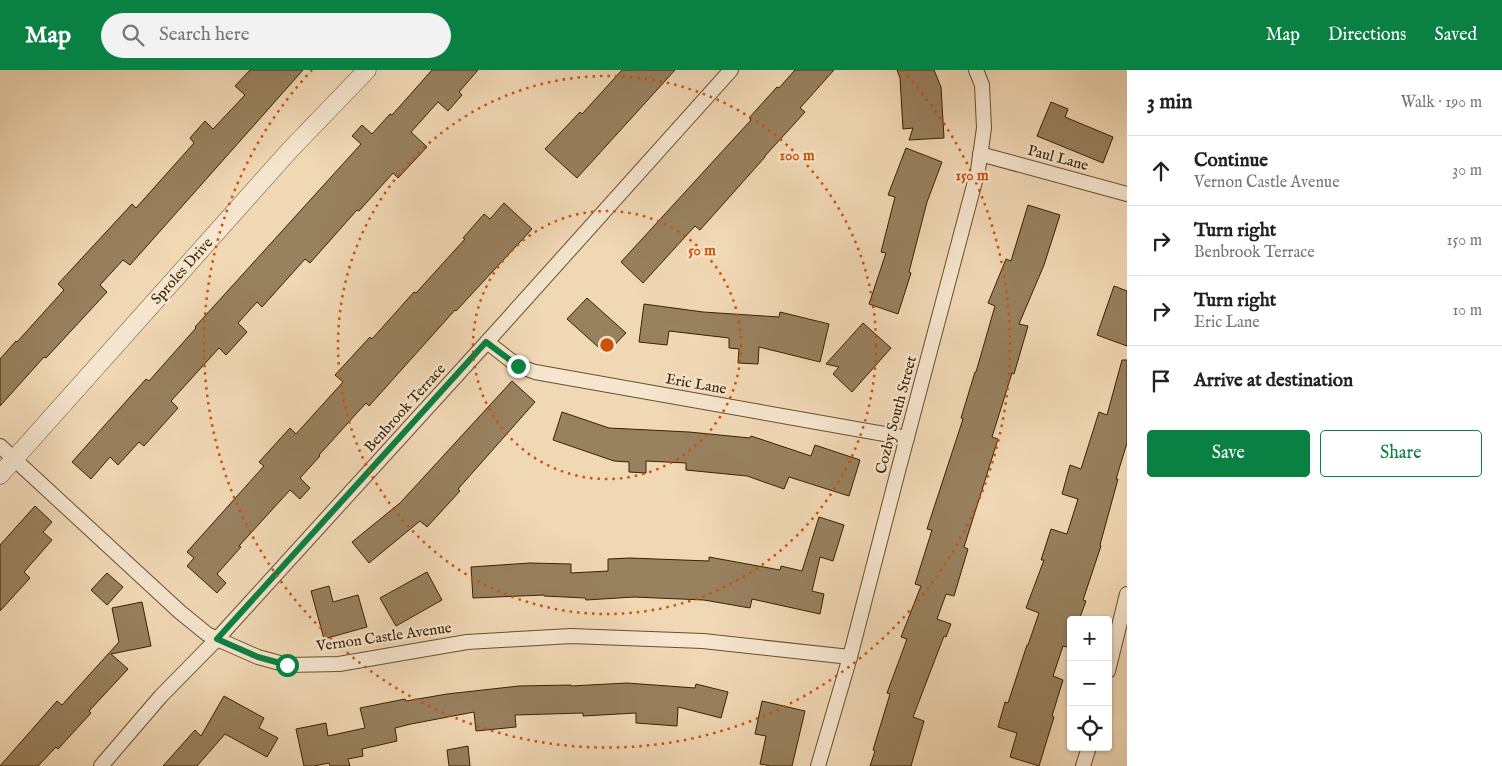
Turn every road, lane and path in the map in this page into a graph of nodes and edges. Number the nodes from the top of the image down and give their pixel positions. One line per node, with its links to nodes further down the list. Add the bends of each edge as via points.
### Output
1 (367, 70): 9 (street, Sproles Drive, via 290,151)
2 (731, 70): 6 (street, Benbrook Terrace)
3 (976, 70): 4 (street, Cozby South Street, via 982,85 984,128)
4 (980, 154): 5 (street, Paul Lane); 7 (street, Cozby South Street)
5 (1127, 194)
6 (486, 342): 7 (street, Eric Lane, via 518,366 535,372); 12 (street, Benbrook Terrace)
7 (908, 438): 13 (street, Cozby South Street)
8 (0, 446): 9 (street, Vernon Castle Avenue)
9 (14, 459): 10 (street, Sproles Drive); 12 (street, Vernon Castle Avenue, via 180,612)
10 (0, 475)
11 (1127, 594): 14 (street)
12 (217, 639): 13 (street, Vernon Castle Avenue, via 258,657 287,665 339,664 467,642 571,636 703,641); 16 (street, Benbrook Terrace, via 160,696)
13 (850, 657): 17 (street, Cozby South Street)
14 (1110, 661)
15 (1088, 751): 18 (street)
16 (102, 766)
17 (818, 766)
18 (1083, 766)

